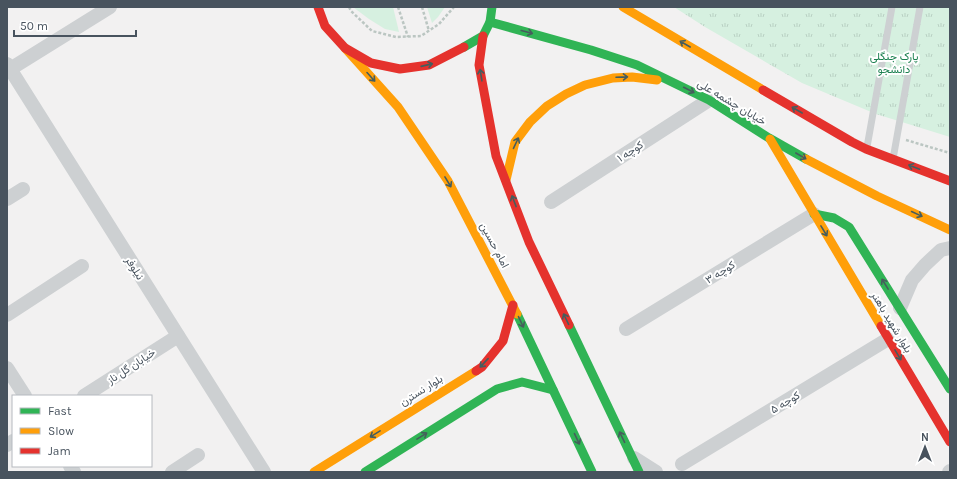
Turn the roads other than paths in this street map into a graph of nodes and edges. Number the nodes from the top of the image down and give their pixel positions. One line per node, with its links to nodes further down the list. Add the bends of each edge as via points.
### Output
1 (110, 7): 10 (street)
2 (492, 7): 7 (street)
3 (623, 7): 14 (street, one-way to 3)
4 (892, 7): 14 (lane)
5 (920, 7): 15 (lane)
6 (314, 9): 9 (street, امام حسین)
7 (490, 22): 8 (street); 11 (street, خیابان چشمه علی, one-way to 11, via 598,52 637,65)
8 (483, 36): 9 (street, one-way to 8, via 371,63 400,69 429,65); 16 (street, one-way to 8, via 496,156 479,65)
9 (345, 48): 25 (street, امام حسین, one-way to 25, via 398,107 448,181)
10 (8, 68): 29 (street, نیلوفر)
11 (671, 81): 12 (street, خیابان چشمه علی, one-way to 12); 16 (street, one-way to 11, via 515,142 530,122 547,106 566,94 585,85 613,78)
12 (709, 100): 13 (street, خیابان چشمه علی); 20 (street, کوچه ۱)
13 (768, 138): 21 (street, بلوار شهید باهنر); 22 (street, خیابان چشمه علی, one-way to 22, via 876,196)
14 (866, 149): 15 (street)
15 (893, 159): 17 (street, one-way to 15)
16 (506, 180): 38 (street, one-way to 16, via 529,242)
17 (950, 181)
18 (23, 189): 19 (street)
19 (7, 199)
20 (551, 202)
21 (814, 214): 26 (street, بلوار شهید باهنر, one-way to 21, via 849,227 834,218); 28 (street, کوچه ۳); 30 (street, بلوار شهید باهنر, one-way to 30)
22 (950, 230)
23 (950, 248): 26 (street, via 941,250 912,280)
24 (82, 266): 27 (street)
25 (513, 305): 33 (street, امام حسین, one-way to 33); 42 (street, بلوار نسترن, one-way to 42, via 503,341 482,367)
26 (900, 308): 32 (street, بلوار شهید باهنر)
27 (7, 314)
28 (626, 330)
29 (178, 336): 35 (street, خیابان گل ناز); 41 (street, نیلوفر)
30 (888, 339): 36 (street, بلوار شهید باهنر, one-way to 36); 39 (street, کوچه ۵)
31 (7, 368): 34 (street)
32 (950, 389)
33 (553, 390): 43 (street, one-way to 33, via 497,389 522,382); 44 (street, امام حسین, one-way to 44)
34 (24, 395)
35 (86, 395)
36 (950, 442)
37 (198, 455): 40 (street)
38 (632, 457): 45 (street); 46 (street)
39 (682, 464)
40 (172, 472)
41 (264, 472)
42 (314, 472)
43 (365, 472)
44 (592, 472)
45 (639, 472)
46 (656, 472)

